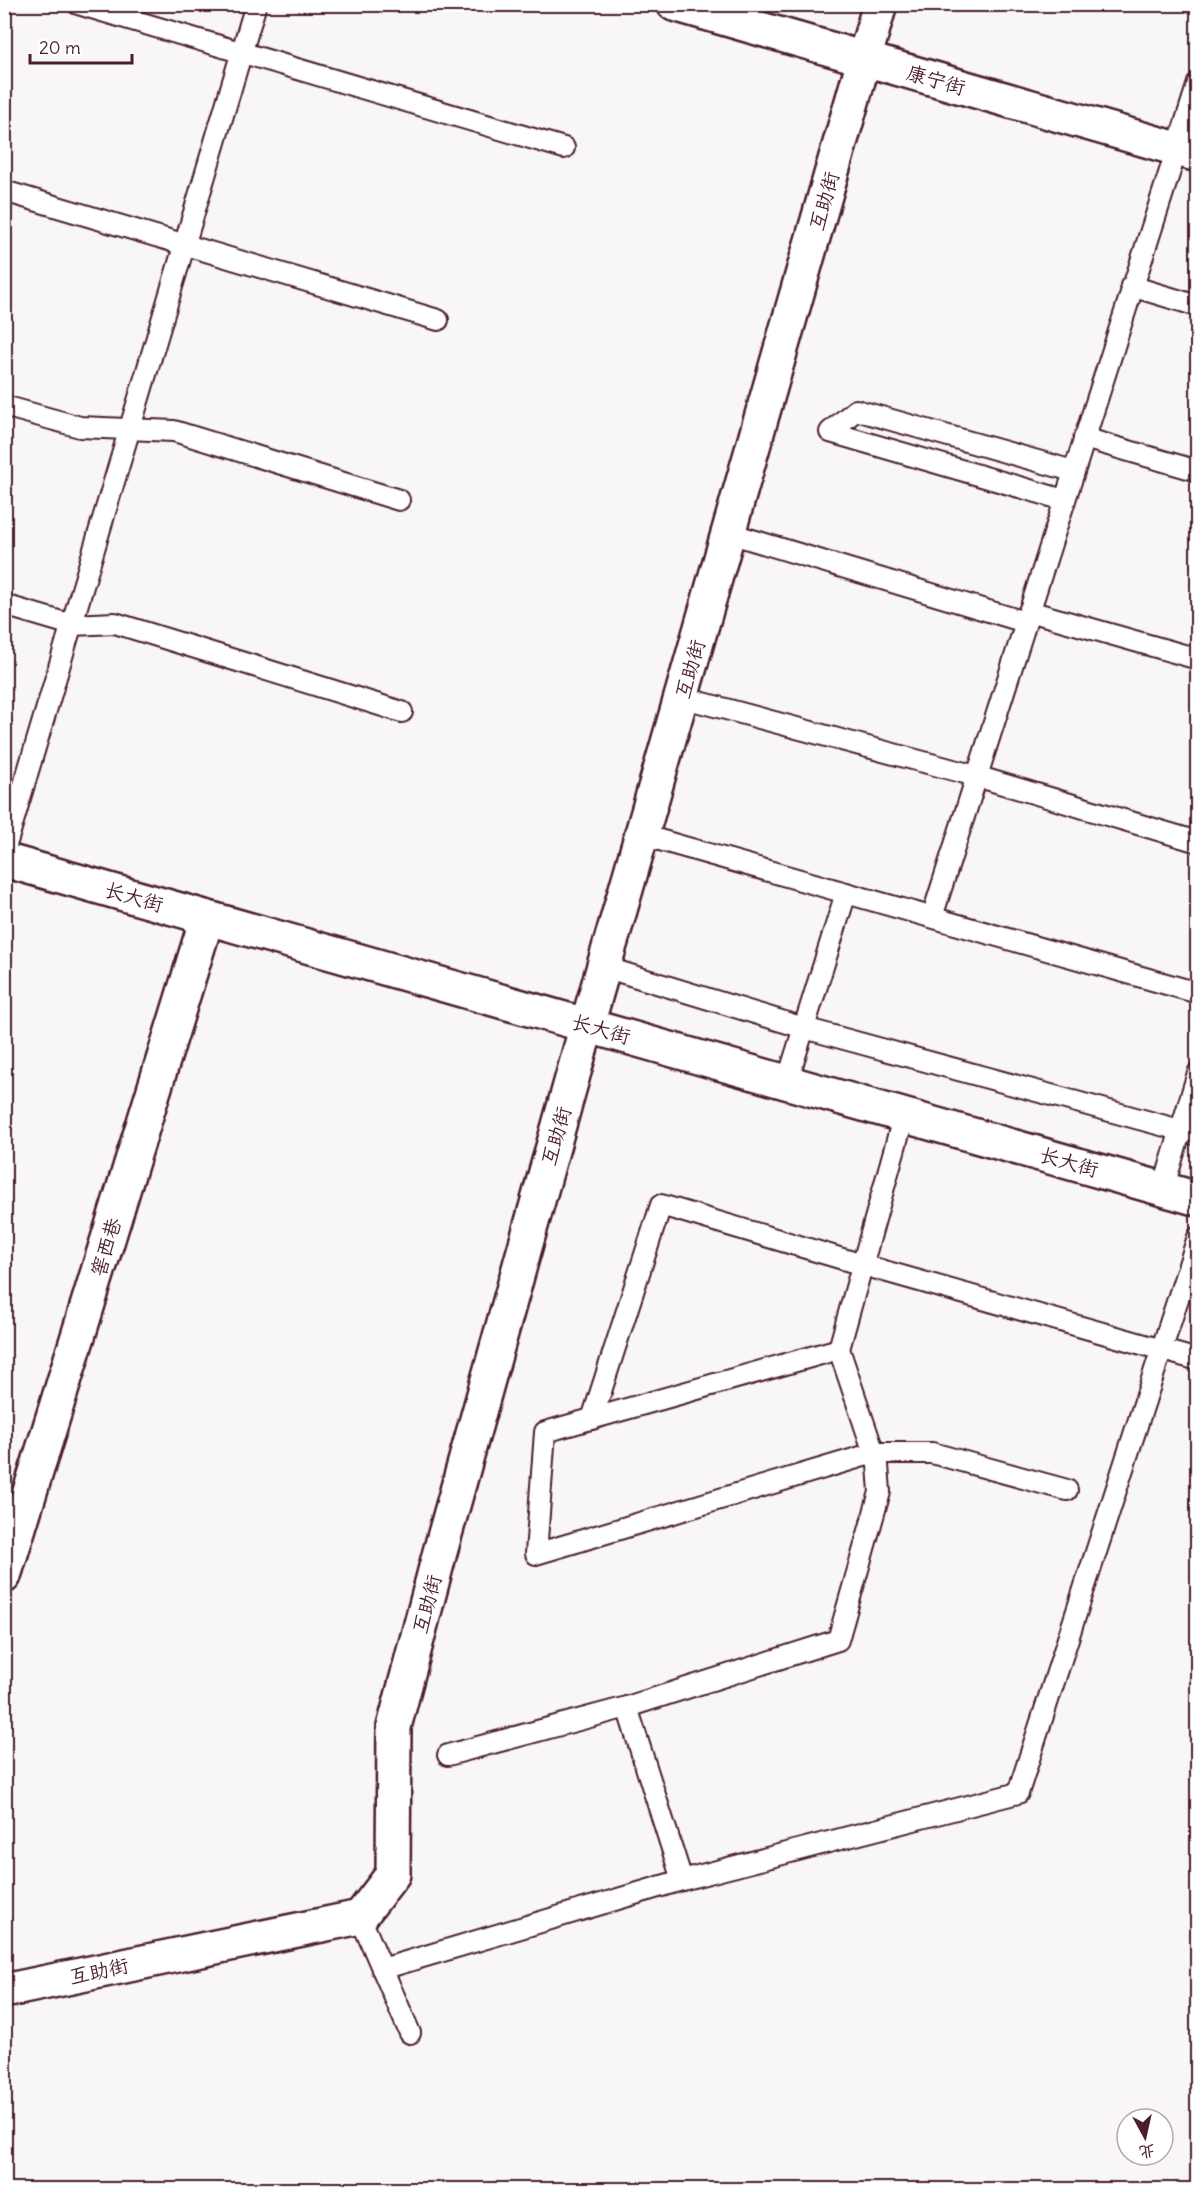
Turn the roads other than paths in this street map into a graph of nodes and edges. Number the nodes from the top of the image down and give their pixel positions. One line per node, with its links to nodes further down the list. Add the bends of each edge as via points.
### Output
1 (78, 4): 5 (lane)
2 (256, 4): 5 (lane)
3 (674, 4): 6 (street, 康宁街)
4 (880, 4): 6 (street, 互助街)
5 (242, 53): 8 (lane); 11 (lane)
6 (865, 59): 9 (street, 康宁街); 22 (street, 互助街)
7 (1197, 83): 9 (lane)
8 (564, 148)
9 (1186, 152): 12 (lane)
10 (4, 190): 11 (lane)
11 (185, 245): 14 (lane); 16 (lane)
12 (1131, 286): 13 (lane); 17 (lane)
13 (1197, 306)
14 (438, 320)
15 (4, 406): 16 (lane, via 80,427)
16 (130, 429): 20 (lane, via 174,431); 25 (lane)
17 (1084, 438): 18 (lane); 19 (lane)
18 (1073, 471): 21 (lane); 21 (lane, via 856,410 830,432)
19 (1197, 471)
20 (399, 500)
21 (1064, 500): 24 (lane)
22 (729, 533): 24 (lane); 27 (street, 互助街)
23 (4, 605): 25 (lane)
24 (1027, 616): 26 (lane); 29 (lane)
25 (72, 625): 28 (lane, via 115,623); 32 (lane)
26 (1197, 659)
27 (681, 697): 29 (lane); 30 (street, 互助街)
28 (402, 712)
29 (976, 776): 31 (lane); 35 (lane)
30 (642, 835): 34 (lane); 37 (street, 互助街)
31 (1197, 843)
32 (4, 852)
33 (4, 860): 36 (street, 长大街)
34 (846, 893): 35 (lane); 40 (lane)
35 (932, 917): 38 (lane)
36 (207, 918): 39 (street, 长大街); 55 (street, 窖西巷)
37 (604, 967): 39 (street, 互助街); 40 (lane)
38 (1197, 993)
39 (587, 1025): 42 (street, 长大街); 59 (street, 互助街, via 394,1727 393,1874)
40 (804, 1028): 42 (lane); 44 (lane)
41 (1197, 1073): 44 (lane)
42 (787, 1082): 43 (street, 长大街)
43 (904, 1115): 45 (street, 长大街); 48 (lane)
44 (1189, 1132): 45 (lane)
45 (1164, 1189): 46 (street, 长大街)
46 (1197, 1199)
47 (1197, 1237): 50 (lane)
48 (863, 1265): 49 (lane); 50 (lane); 52 (lane, via 661,1205)
49 (839, 1349): 52 (lane); 53 (lane)
50 (1161, 1350): 51 (lane); 58 (lane, via 1018,1793)
51 (1197, 1360)
52 (592, 1419): 53 (lane, via 545,1432 536,1554)
53 (874, 1453): 54 (lane, via 932,1453); 56 (lane, via 880,1492 838,1640)
54 (1067, 1490)
55 (4, 1576)
56 (627, 1707): 57 (lane); 58 (lane)
57 (448, 1755)
58 (682, 1880): 60 (lane)
59 (360, 1917): 60 (lane); 61 (street, 互助街)
60 (382, 1969): 62 (lane)
61 (4, 1991)
62 (410, 2033)

